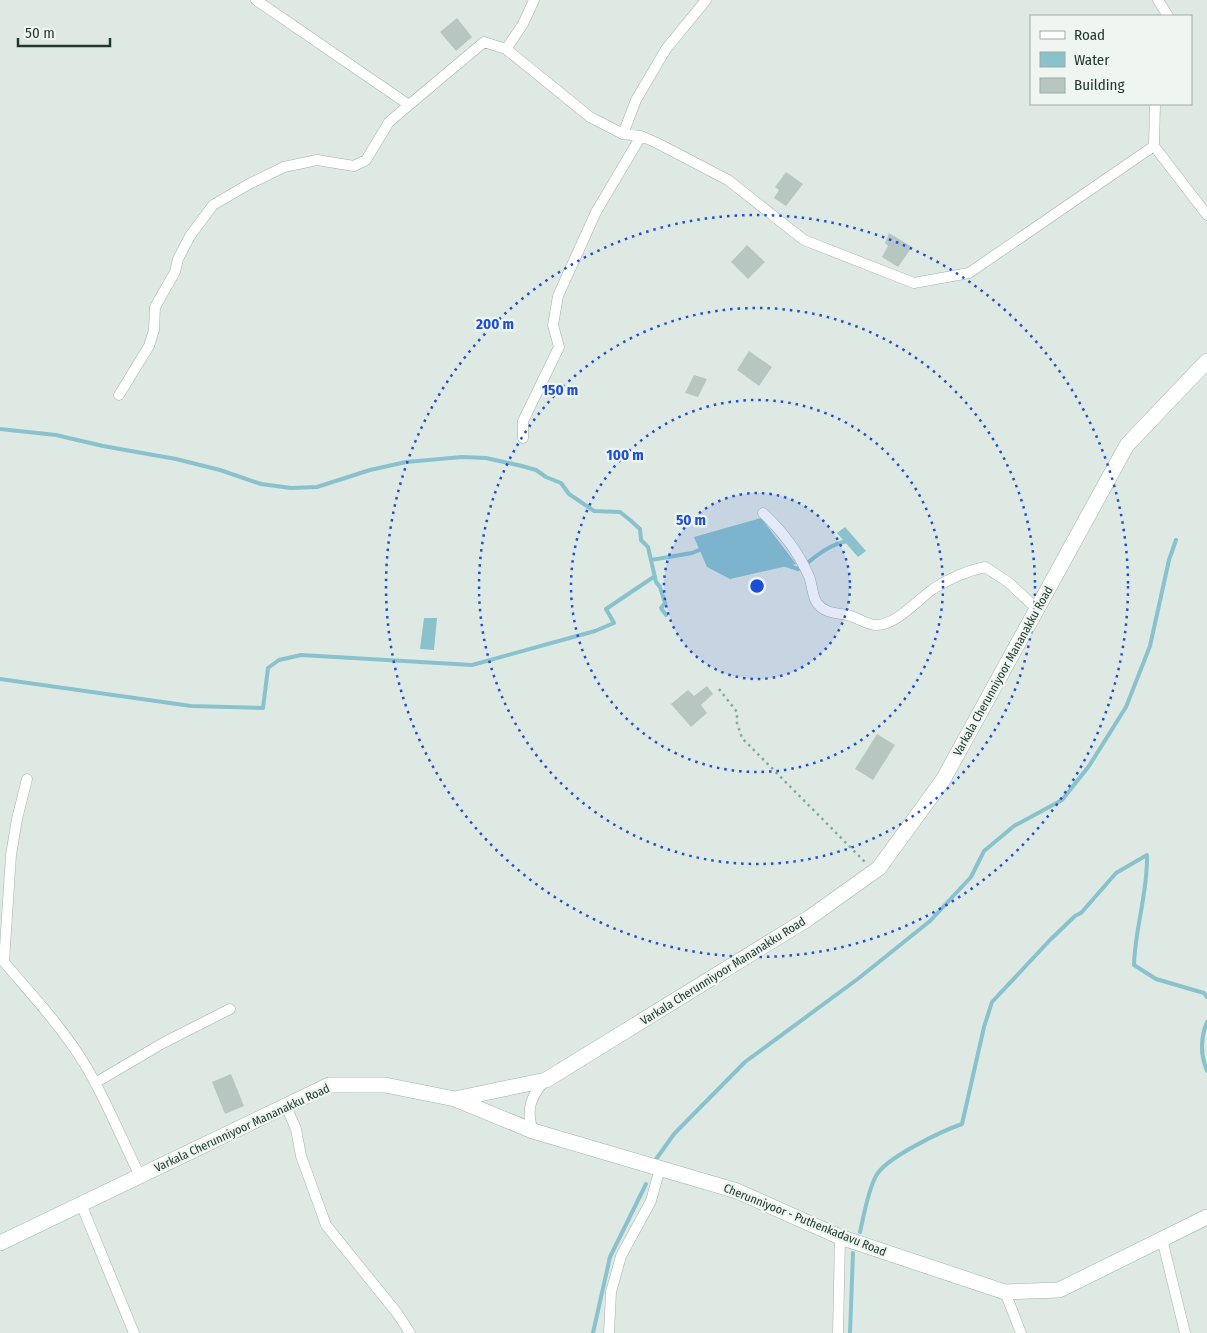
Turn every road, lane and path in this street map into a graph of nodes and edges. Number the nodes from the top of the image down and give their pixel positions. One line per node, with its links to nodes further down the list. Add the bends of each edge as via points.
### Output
1 (256, 0): 7 (street)
2 (534, 0): 6 (street)
3 (706, 0): 9 (street, via 666,49 636,100)
4 (1158, 0): 5 (street)
5 (1167, 15)
6 (506, 50): 7 (street, via 484,42); 9 (street, via 590,116)
7 (409, 105): 14 (street, via 389,122 366,160 354,166 317,160 284,167 213,206 190,236 178,259 175,272 156,307 149,346)
8 (1155, 105): 11 (street)
9 (623, 134): 10 (street)
10 (641, 136): 11 (street, via 728,180 804,240 914,283 969,273); 15 (street, via 596,212 558,296 553,325 559,347 523,421)
11 (1154, 146): 12 (street)
12 (1207, 215)
13 (1207, 361): 17 (main road, Varkala Cherunniyoor Mananakku Road, via 1127,444)
14 (119, 395)
15 (522, 438)
16 (764, 513): 17 (street, via 782,532 808,573 812,595 827,612 854,616 875,625 888,622 933,589 966,571 986,567)
17 (1037, 609): 20 (main road, Varkala Cherunniyoor Mananakku Road, via 943,780)
18 (719, 689): 20 (path, via 737,712 742,738)
19 (27, 779): 23 (street, via 11,854 4,962 39,1002 83,1061)
20 (873, 872): 22 (main road, Varkala Cherunniyoor Mananakku Road, via 809,918)
21 (230, 1009): 23 (street, via 163,1042)
22 (546, 1080): 24 (main road, Varkala Cherunniyoor Mananakku Road); 26 (street, via 531,1100 528,1113)
23 (95, 1083): 28 (street)
24 (455, 1099): 25 (main road, Varkala Cherunniyoor Mananakku Road, via 385,1085 330,1085); 26 (main road, Cherunniyoor - Puthenkadavu Road)
25 (286, 1106): 28 (main road, Varkala Cherunniyoor Mananakku Road); 36 (street, via 326,1225)
26 (533, 1131): 27 (main road, Cherunniyoor - Puthenkadavu Road)
27 (660, 1168): 31 (main road, Cherunniyoor - Puthenkadavu Road, via 737,1192); 37 (street, via 651,1201 621,1256 611,1292)
28 (140, 1176): 29 (main road, Varkala Cherunniyoor Mananakku Road)
29 (81, 1204): 33 (main road, Varkala Cherunniyoor Mananakku Road); 35 (street)
30 (1207, 1217): 32 (main road, Cherunniyoor - Puthenkadavu Road)
31 (840, 1237): 34 (main road, Cherunniyoor - Puthenkadavu Road); 38 (street)
32 (1162, 1240): 34 (main road, Cherunniyoor - Puthenkadavu Road, via 1060,1290); 40 (street)
33 (0, 1243)
34 (1005, 1292): 39 (street)
35 (134, 1333)
36 (410, 1333)
37 (609, 1333)
38 (838, 1333)
39 (1021, 1333)
40 (1185, 1333)

